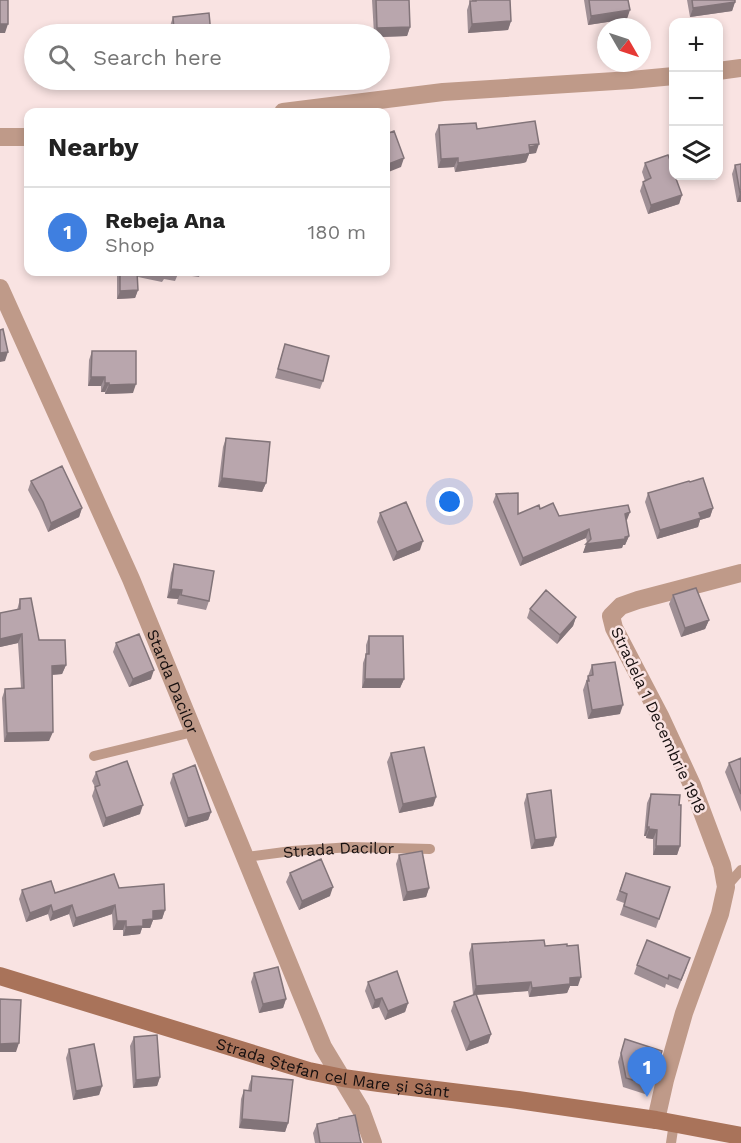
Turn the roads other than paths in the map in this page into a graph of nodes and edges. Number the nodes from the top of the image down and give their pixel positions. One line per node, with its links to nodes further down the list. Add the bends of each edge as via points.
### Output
1 (741, 68): 2 (street)
2 (723, 70)
3 (669, 76): 4 (street, via 442,92)
4 (315, 108)
5 (0, 137): 6 (street)
6 (24, 137)
7 (0, 288): 9 (street, Starda Dacilor, via 131,579)
8 (741, 573): 14 (street, Stradela 1 Decembrie 1918, via 638,600 621,606 611,616 692,785)
9 (194, 732): 10 (lane); 12 (street, Starda Dacilor)
10 (94, 756)
11 (430, 849): 12 (lane, Strada Dacilor, via 351,847)
12 (246, 857): 16 (street, Starda Dacilor, via 323,1047)
13 (741, 870): 14 (lane)
14 (726, 886): 17 (street, Stradela 1 Decembrie 1918, via 665,1080)
15 (0, 976): 16 (street, Strada Ștefan cel Mare și Sânt, via 298,1068)
16 (343, 1078): 17 (street, Strada Ștefan cel Mare și Sânt); 19 (street)
17 (665, 1122): 18 (street, Strada Ștefan cel Mare și Sânt); 20 (lane)
18 (741, 1136)
19 (373, 1143)
20 (671, 1143)

